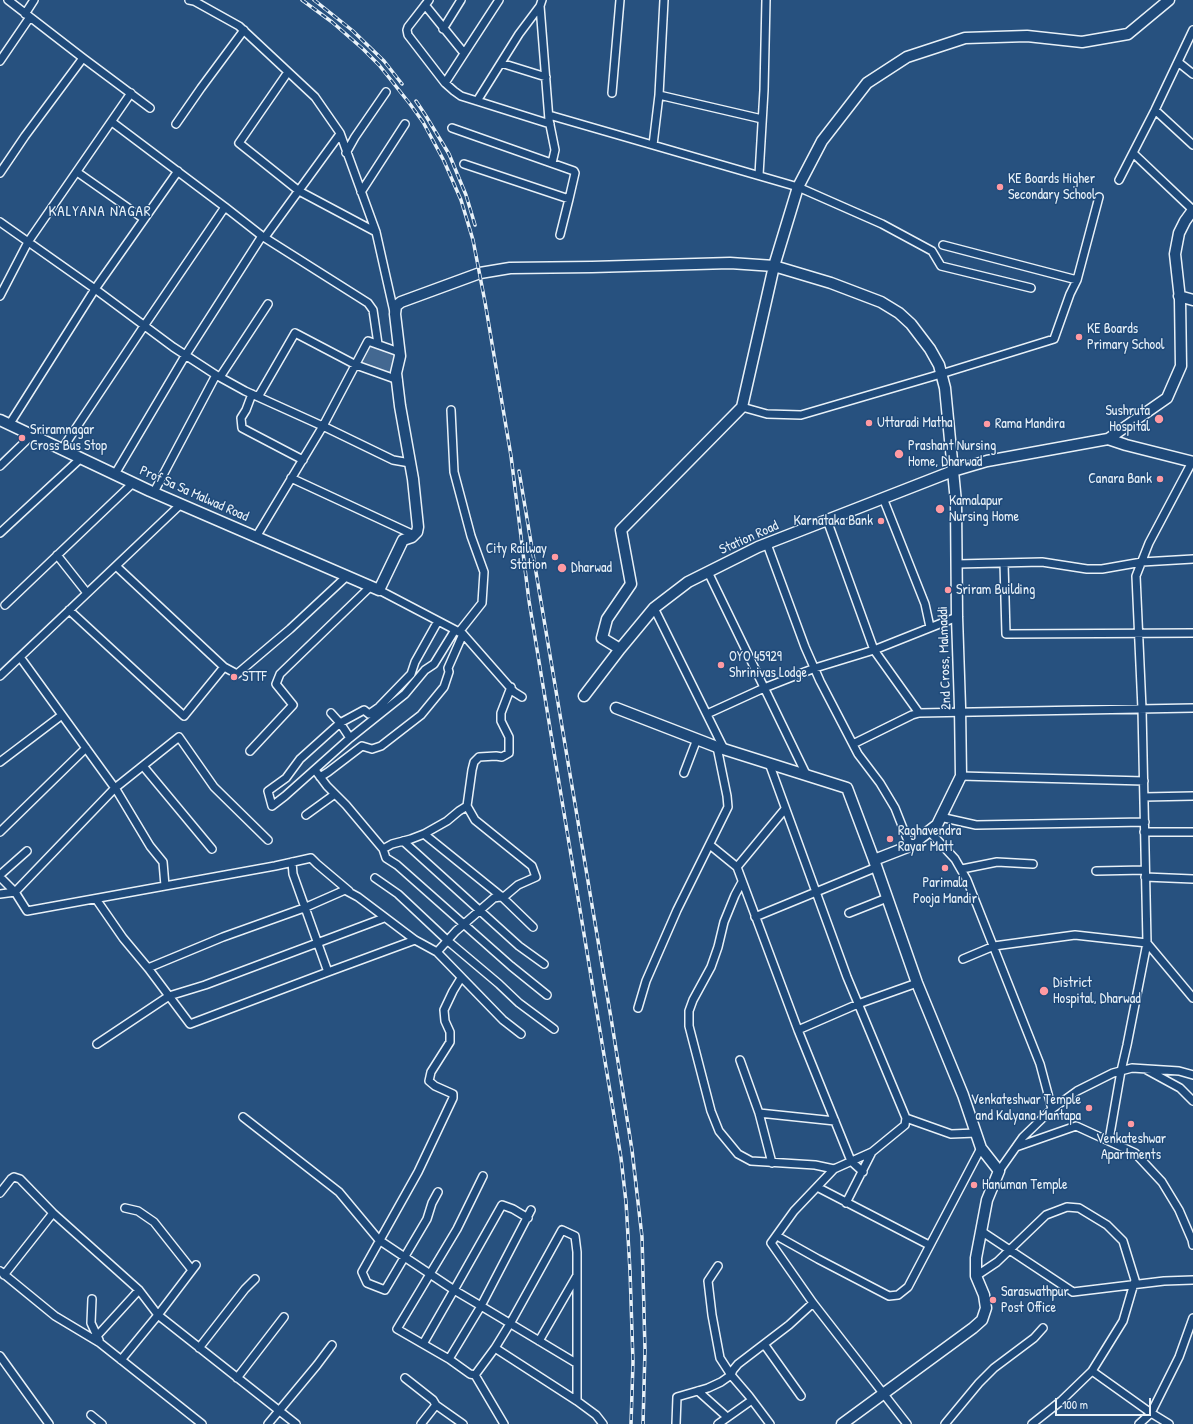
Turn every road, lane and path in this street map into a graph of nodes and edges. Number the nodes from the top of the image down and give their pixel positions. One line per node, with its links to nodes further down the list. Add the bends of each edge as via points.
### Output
1 (8, 0): 12 (street)
2 (34, 0): 12 (street)
3 (189, 0): 14 (street)
4 (461, 0): 13 (street)
5 (499, 0): 16 (street)
6 (620, 0): 27 (street)
7 (664, 0): 28 (street)
8 (766, 0): 33 (street)
9 (1169, 0): 51 (street, via 1128,34 1082,42 1027,36 965,38 907,57 867,83 822,141)
10 (427, 3): 13 (street); 24 (street, via 408,27 407,33)
11 (541, 3): 19 (street); 23 (street)
12 (27, 15): 17 (street); 18 (street)
13 (443, 29): 16 (street)
14 (244, 30): 21 (street); 35 (street)
15 (1193, 30): 20 (street)
16 (464, 53): 24 (street)
17 (83, 58): 26 (street); 48 (street)
18 (0, 61)
19 (501, 62): 23 (street); 29 (street)
20 (1178, 62): 22 (street); 31 (street)
21 (288, 72): 39 (street, via 315,97); 52 (street, via 239,143)
22 (1193, 74)
23 (546, 77): 32 (street)
24 (445, 83): 29 (street, via 461,96)
25 (386, 92): 42 (street)
26 (131, 93): 30 (street); 34 (street)
27 (612, 93)
28 (658, 95): 33 (street); 40 (street)
29 (477, 101): 37 (street)
30 (150, 108)
31 (1155, 110): 41 (street); 43 (street)
32 (549, 115): 37 (street); 40 (street)
33 (762, 119): 49 (street)
34 (112, 122): 46 (street); 47 (street)
35 (176, 124)
36 (405, 124): 53 (street)
37 (550, 124): 44 (street, via 555,150)
38 (452, 128): 44 (street)
39 (340, 134): 42 (street); 52 (street)
40 (653, 145): 49 (street)
41 (1193, 145)
42 (346, 153): 53 (street)
43 (1133, 154): 50 (street); 57 (street)
44 (552, 163): 55 (street, via 575,171)
45 (464, 164): 55 (street)
46 (77, 172): 58 (street); 63 (street)
47 (178, 172): 56 (street); 58 (street)
48 (0, 173)
49 (759, 175): 51 (street)
50 (1119, 180)
51 (798, 187): 65 (street); 68 (street, via 882,224 932,252 941,266)
52 (299, 191): 60 (street); 62 (street)
53 (361, 192): 60 (street)
54 (1099, 197): 66 (street)
55 (569, 199): 61 (street)
56 (225, 207): 62 (street); 74 (street)
57 (1193, 210): 70 (street, via 1179,233 1175,254)
58 (144, 219): 67 (street)
59 (0, 222): 63 (street)
60 (376, 232): 73 (street)
61 (560, 235)
62 (264, 237): 75 (street, via 368,303 373,310); 77 (street)
63 (28, 242): 67 (street); 69 (street)
64 (943, 245): 66 (street)
65 (774, 266): 73 (street, 2nd Cross, Malmaddi, via 730,263 510,268 480,273 401,302 396,306); 79 (street, 2nd Cross, Malmaddi, via 831,283 881,302 899,313 930,349); 83 (street)
66 (1077, 280): 79 (street, via 1054,339)
67 (95, 288): 74 (street); 85 (street)
68 (1030, 288)
69 (0, 296)
70 (1179, 296): 71 (street); 88 (street, via 1181,366 1167,398)
71 (1193, 300)
72 (268, 304): 80 (street)
73 (395, 314): 76 (street)
74 (144, 326): 77 (street); 89 (street)
75 (378, 344): 76 (street); 78 (street, via 368,340)
76 (399, 352): 81 (street, via 396,373)
77 (185, 356): 80 (street); 96 (street)
78 (356, 366): 81 (street); 82 (street, via 295,333); 86 (street)
79 (941, 374): 83 (street, via 801,414 767,414); 95 (street, 2nd Cross, Malmaddi, via 945,388)
80 (218, 376): 82 (street); 99 (street)
81 (398, 380): 93 (street)
82 (255, 395): 86 (street); 91 (street, via 241,418 242,428)
83 (742, 407): 126 (street, via 621,530 631,584 607,619 602,638)
84 (452, 410): 123 (street, via 454,472 471,536 484,572 482,603)
85 (5, 423): 87 (street, Prof Sa Sa Malwad Road)
86 (323, 426): 91 (street); 93 (street, via 393,460)
87 (32, 435): 89 (street, Prof Sa Sa Malwad Road); 94 (street)
88 (1108, 439): 92 (street); 95 (street, Station Road, via 986,460)
89 (62, 450): 90 (street, Prof Sa Sa Malwad Road)
90 (81, 458): 96 (street, Prof Sa Sa Malwad Road); 103 (street)
91 (303, 460): 97 (street)
92 (1192, 462): 109 (street)
93 (410, 463): 104 (street, via 418,522)
94 (0, 466)
95 (953, 471): 100 (street, Station Road); 111 (street, 2nd Cross, Malmaddi)
96 (115, 474): 98 (street, Prof Sa Sa Malwad Road)
97 (291, 478): 104 (street); 105 (street)
98 (133, 483): 99 (street, Prof Sa Sa Malwad Road); 107 (street)
99 (154, 492): 101 (street, Prof Sa Sa Malwad Road)
100 (883, 498): 102 (street, Station Road); 122 (street, via 925,604)
101 (181, 504): 105 (street, Prof Sa Sa Malwad Road); 112 (street)
102 (827, 520): 106 (street, Station Road); 127 (street)
103 (0, 533)
104 (414, 535): 115 (street, via 403,540)
105 (256, 537): 114 (street, Prof Sa Sa Malwad Road)
106 (767, 544): 113 (street, Station Road); 130 (street, via 791,612)
107 (57, 555): 116 (street); 117 (street)
108 (1193, 559): 109 (street)
109 (1142, 562): 110 (street, via 1102,569 1042,562); 125 (street, via 1136,576)
110 (1004, 563): 111 (street); 125 (street, via 1006,634)
111 (956, 564): 120 (street, 2nd Cross, Malmaddi)
112 (116, 566): 116 (street); 129 (street)
113 (708, 572): 118 (street, Station Road, via 688,582); 133 (street)
114 (347, 576): 115 (street, Prof Sa Sa Malwad Road); 129 (street, via 237,674)
115 (375, 588): 121 (street); 150 (street, via 280,674 276,684 293,705)
116 (87, 593): 119 (street)
117 (5, 605)
118 (654, 608): 126 (street, Station Road); 142 (street)
119 (69, 610): 128 (street); 129 (street, via 184,716)
120 (957, 616): 122 (street); 141 (street, 2nd Cross, Malmaddi)
121 (438, 621): 123 (street); 144 (street, via 410,674 400,686 369,714 364,710)
122 (930, 627): 127 (street)
123 (459, 632): 132 (street); 145 (street, via 434,664 425,670 405,694); 158 (street, via 444,687 421,715 381,746 372,749 362,746)
124 (1193, 632): 125 (street)
125 (1138, 634): 138 (street)
126 (620, 649): 134 (street, Station Road)
127 (874, 650): 130 (street); 140 (street)
128 (20, 657): 131 (street); 143 (street)
129 (224, 667)
130 (815, 668): 133 (street); 147 (street)
131 (0, 676)
132 (511, 688): 135 (street); 164 (street, via 501,713 501,721 509,737 509,753 502,757 479,757 474,762)
133 (764, 688): 142 (street); 156 (street)
134 (584, 696)
135 (522, 697)
136 (616, 708): 146 (street)
137 (1193, 708): 138 (street)
138 (1142, 709): 141 (street); 159 (street)
139 (331, 713): 144 (street)
140 (919, 713): 141 (street); 147 (street)
141 (961, 713): 157 (street, 2nd Cross, Malmaddi)
142 (707, 714): 149 (street)
143 (62, 715): 148 (street); 151 (street)
144 (340, 723): 145 (street); 154 (street, via 300,759 286,778 268,791 272,806)
145 (350, 738): 154 (street)
146 (697, 739): 149 (street); 155 (street)
147 (853, 744): 177 (street, via 895,808)
148 (86, 748): 160 (street); 170 (street)
149 (721, 748): 152 (street); 176 (street, via 728,807)
150 (250, 751)
151 (0, 762)
152 (769, 763): 156 (street); 165 (street)
153 (143, 766): 160 (street); 174 (street, via 179,737 214,787); 178 (street)
154 (315, 770): 158 (street)
155 (684, 773)
156 (807, 776): 182 (street, via 847,788)
157 (961, 776): 159 (street); 167 (street, 2nd Cross, Malmaddi)
158 (320, 777): 161 (street)
159 (1144, 781): 163 (street)
160 (115, 788): 192 (street, via 150,846 163,862); 194 (street)
161 (335, 794): 166 (street); 179 (street)
162 (1193, 796): 163 (street)
163 (1144, 797): 168 (street)
164 (466, 806): 173 (street); 197 (street, via 475,820 532,866 536,877)
165 (785, 809): 184 (street); 195 (street)
166 (306, 815)
167 (940, 816): 168 (street, via 976,825); 169 (street, 2nd Cross, Malmaddi, via 937,826)
168 (1145, 822): 171 (street)
169 (929, 831): 177 (street, 2nd Cross, Malmaddi); 185 (street, via 956,859)
170 (0, 832)
171 (1144, 832): 172 (street); 187 (street)
172 (1193, 832)
173 (424, 834): 175 (street); 197 (street)
174 (268, 840)
175 (403, 842): 179 (street); 201 (street)
176 (710, 845): 184 (street); 223 (street, via 677,910 646,981)
177 (910, 846): 182 (street, 2nd Cross, Malmaddi)
178 (212, 849)
179 (383, 849): 205 (street, via 386,858)
180 (27, 851): 188 (street)
181 (292, 862): 192 (street); 193 (street, via 311,858 349,891); 200 (street, via 293,874)
182 (875, 864): 195 (street); 199 (street)
183 (1033, 864): 185 (street, via 998,862)
184 (737, 868): 191 (street)
185 (962, 869): 211 (street)
186 (1096, 871): 187 (street)
187 (1145, 874): 190 (street); 210 (street)
188 (0, 876): 194 (street)
189 (375, 878): 208 (street, via 398,894)
190 (1193, 879)
191 (742, 882): 203 (street); 244 (street, via 724,922 711,967 692,1000 688,1026 719,1131 738,1154 751,1161)
192 (165, 886): 198 (street)
193 (346, 890): 200 (street); 204 (street)
194 (15, 892): 196 (street); 198 (street, via 27,911)
195 (816, 892): 203 (street); 222 (street)
196 (0, 894)
197 (502, 897): 201 (street, via 494,898); 206 (street)
198 (96, 898): 215 (street, via 123,938)
199 (887, 898): 202 (street); 218 (street)
200 (304, 908): 209 (street); 215 (street, via 223,937)
201 (480, 910): 205 (street); 214 (street, via 519,946)
202 (849, 913)
203 (756, 917): 225 (street)
204 (384, 918): 207 (street); 209 (street)
205 (464, 924): 208 (street); 219 (street)
206 (533, 927)
207 (415, 940): 212 (street); 216 (street)
208 (448, 940): 212 (street); 224 (street, via 519,1003)
209 (317, 943): 216 (street); 220 (street, via 205,985)
210 (1147, 943): 211 (street, via 1075,935); 221 (street); 230 (street)
211 (994, 946): 213 (street); 233 (street, via 1040,1064)
212 (437, 952): 217 (street)
213 (963, 959)
214 (544, 964)
215 (148, 968): 220 (street)
216 (328, 972): 220 (street, via 190,1024)
217 (461, 978): 226 (street, via 503,1020); 259 (street, via 444,1010 450,1042 431,1072 429,1081 453,1094 453,1098 418,1172)
218 (917, 983): 222 (street); 238 (street)
219 (547, 995)
220 (168, 996): 227 (street)
221 (1193, 998)
222 (858, 1004): 225 (street); 236 (street)
223 (638, 1008)
224 (554, 1029)
225 (798, 1030): 237 (street)
226 (521, 1034)
227 (97, 1044)
228 (740, 1060): 234 (street)
229 (1146, 1069): 230 (street, via 1132,1068); 231 (street); 232 (street, via 1180,1088)
230 (1121, 1071): 233 (street, via 1077,1091); 239 (street)
231 (1193, 1074)
232 (1193, 1101)
233 (1052, 1109): 241 (street, via 1022,1137)
234 (759, 1113): 237 (street); 244 (street)
235 (243, 1117): 259 (street, via 339,1192)
236 (906, 1118): 238 (street, via 951,1134); 242 (street, via 905,1125)
237 (835, 1121): 243 (street)
238 (976, 1133): 240 (street)
239 (1109, 1140): 241 (street, via 1076,1126); 261 (street, via 1134,1153 1162,1182 1179,1210)
240 (981, 1148): 246 (street); 260 (street)
241 (1016, 1148): 246 (street)
242 (872, 1152): 243 (street); 247 (street)
243 (851, 1161): 245 (street); 247 (street)
244 (772, 1163): 245 (street, via 815,1165)
245 (834, 1169): 249 (street)
246 (999, 1171): 257 (street, via 987,1200)
247 (863, 1172): 252 (street)
248 (483, 1176): 266 (street, via 457,1229)
249 (817, 1187): 252 (street); 258 (street, via 794,1211)
250 (438, 1192): 263 (street, via 427,1219)
251 (0, 1193): 255 (street, via 11,1179 20,1179)
252 (846, 1203): 260 (street)
253 (125, 1208): 277 (street, via 138,1211 154,1222 194,1267)
254 (532, 1210): 256 (street)
255 (52, 1213): 265 (street); 272 (street)
256 (528, 1218): 273 (street, via 513,1208 502,1205); 276 (street)
257 (981, 1231): 262 (street); 268 (street)
258 (777, 1236): 260 (street, via 889,1296 898,1295 908,1287); 275 (street, via 770,1243)
259 (379, 1240): 263 (street); 263 (street, via 362,1272 367,1283 385,1290)
260 (929, 1245)
261 (1193, 1245)
262 (1009, 1250): 268 (street); 271 (street, via 1073,1292); 271 (street, via 1046,1215 1067,1206 1079,1208 1108,1225 1123,1241)
263 (405, 1258): 266 (street)
264 (718, 1266): 294 (street, via 708,1281 712,1315 720,1358)
265 (2, 1273): 282 (street, via 55,1316)
266 (429, 1274): 273 (street); 284 (street, via 397,1329)
267 (577, 1276): 280 (street, via 575,1236 562,1230); 283 (street); 292 (street)
268 (976, 1276): 299 (street, via 986,1308 982,1320)
269 (255, 1279): 287 (street)
270 (1193, 1280): 271 (street)
271 (1134, 1284): 293 (street, via 1123,1321)
272 (138, 1290): 277 (street); 282 (street)
273 (454, 1290): 276 (street); 284 (street)
274 (92, 1300): 282 (street, via 91,1323)
275 (813, 1303): 285 (street); 299 (street)
276 (481, 1306): 280 (street); 290 (street)
277 (158, 1315): 287 (street); 291 (street)
278 (284, 1317): 296 (street)
279 (1193, 1320): 305 (street, via 1179,1357)
280 (511, 1322): 283 (street); 288 (street)
281 (1043, 1328): 322 (street, via 1034,1338 994,1368)
282 (99, 1340): 291 (street)
283 (539, 1341): 292 (street)
284 (422, 1344): 290 (street)
285 (764, 1344): 294 (street, via 738,1364); 300 (street)
286 (332, 1345): 304 (street)
287 (199, 1348): 296 (street)
288 (495, 1348): 295 (street); 302 (street)
289 (0, 1356): 308 (street)
290 (449, 1359): 295 (street)
291 (122, 1360): 310 (street)
292 (576, 1363): 302 (street)
293 (1092, 1371): 305 (street); 323 (street)
294 (731, 1374): 298 (street, via 714,1386); 301 (street)
295 (475, 1375): 315 (street)
296 (237, 1378): 304 (street)
297 (405, 1378): 303 (street)
298 (698, 1391): 307 (street); 317 (street, via 677,1397)
299 (883, 1394): 320 (street); 321 (street)
300 (801, 1396)
301 (752, 1400): 307 (street); 319 (street)
302 (577, 1401): 316 (street)
303 (436, 1405): 313 (street); 314 (street)
304 (279, 1410): 311 (street); 312 (street)
305 (1151, 1413): 324 (street); 325 (street)
306 (91, 1415): 309 (street)
307 (727, 1417): 318 (street)
308 (49, 1424)
309 (102, 1424)
310 (202, 1424)
311 (268, 1424)
312 (296, 1424)
313 (421, 1424)
314 (463, 1424)
315 (504, 1424)
316 (604, 1424)
317 (676, 1424)
318 (718, 1424)
319 (770, 1424)
320 (842, 1424)
321 (907, 1424)
322 (945, 1424)
323 (1032, 1424)
324 (1139, 1424)
325 (1169, 1424)

